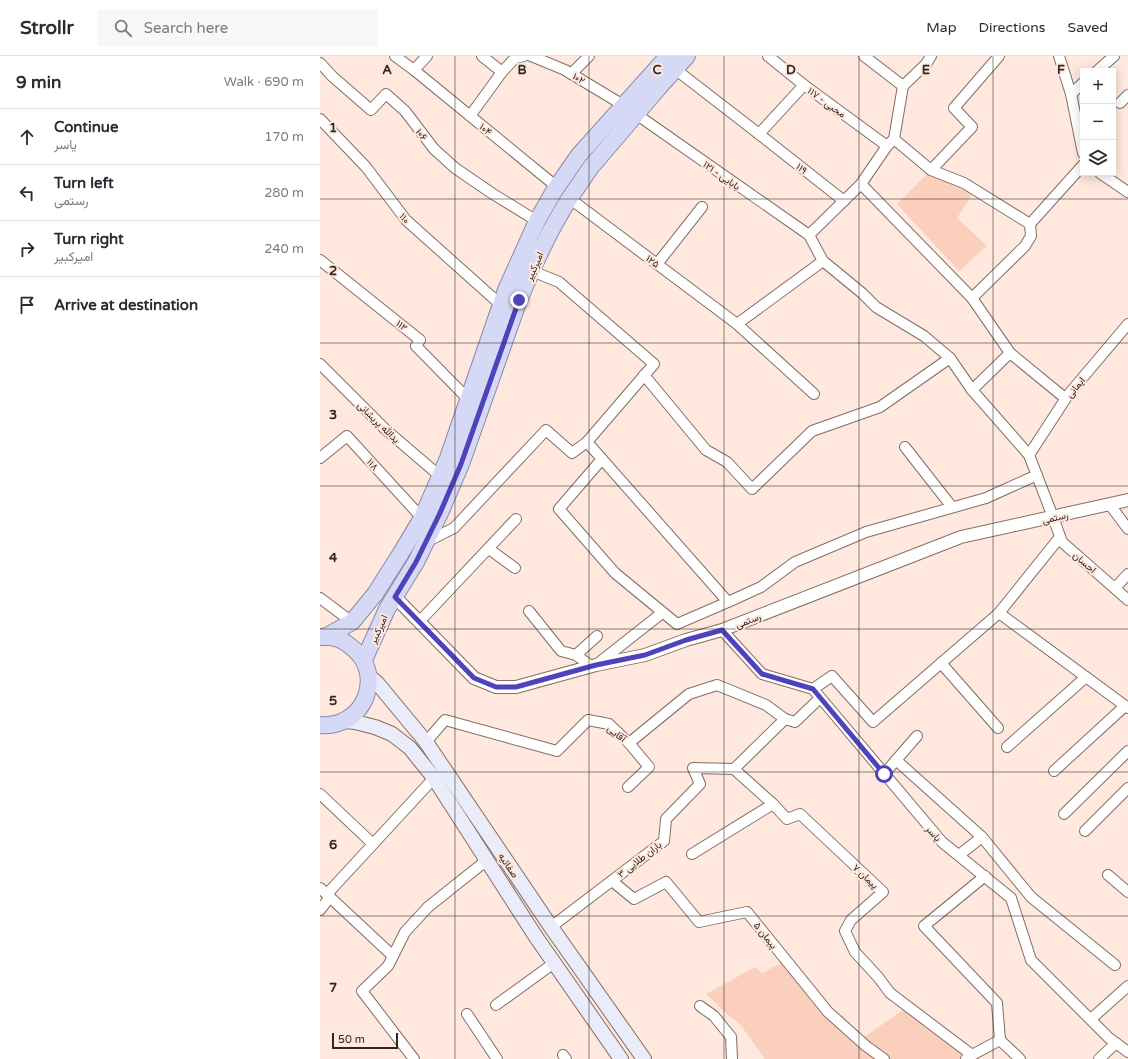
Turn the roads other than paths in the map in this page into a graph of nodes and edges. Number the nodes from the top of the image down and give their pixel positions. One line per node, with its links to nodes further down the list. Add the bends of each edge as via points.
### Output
1 (395, 56): 17 (street, ۱۰۴)
2 (427, 56): 17 (street)
3 (482, 56): 18 (street)
4 (524, 56): 18 (street, via 515,58)
5 (531, 56): 19 (street, ۱۰۲)
6 (589, 56): 19 (street)
7 (687, 56): 14 (main road, امیرکبیر)
8 (768, 56): 20 (street, محبی - ۱۱۷)
9 (864, 56): 21 (street)
10 (931, 56): 21 (street)
11 (999, 56): 33 (street, via 954,108 972,127)
12 (1059, 56): 23 (street)
13 (1114, 56): 16 (street)
14 (668, 60): 26 (main road, امیرکبیر); 29 (street, ۱۱۹)
15 (320, 63): 41 (street, ۱۰۶, via 371,110 386,94 405,111 434,149 455,168)
16 (1100, 68)
17 (414, 70): 27 (street, ۱۰۴)
18 (502, 72): 27 (street)
19 (572, 74): 26 (street, ۱۰۲)
20 (804, 85): 29 (street); 31 (street, محبی - ۱۱۷)
21 (903, 86): 31 (street)
22 (1080, 86): 23 (street)
23 (1071, 94): 30 (street)
24 (1128, 95): 25 (street)
25 (1120, 103)
26 (629, 110): 36 (main road, امیرکبیر, via 579,155); 38 (main road, امیرکبیر); 43 (street, بابایی - ۱۲۱)
27 (470, 116): 36 (street, ۱۰۴)
28 (320, 119): 49 (street, ۱۱۰, via 366,167 406,220)
29 (759, 134): 39 (street, ۱۱۹)
30 (1080, 140)
31 (891, 143): 33 (street, محبی - ۱۱۷); 35 (street)
32 (1080, 169): 42 (street)
33 (931, 170): 42 (street, محبی - ۱۱۷, via 964,183)
34 (1104, 176): 37 (street)
35 (861, 184): 39 (street); 48 (street)
36 (557, 187): 41 (main road, امیرکبیر)
37 (1128, 192)
38 (569, 198): 46 (street, ۱۲۵); 47 (main road, امیرکبیر)
39 (844, 201): 43 (street)
40 (702, 207): 46 (street)
41 (538, 221): 49 (main road, امیرکبیر)
42 (1030, 224): 48 (street, via 1031,236 1025,246)
43 (809, 235): 45 (street)
44 (320, 260): 57 (street, ۱۱۲, via 420,340 416,346)
45 (823, 261): 50 (street); 53 (street, احسان, via 876,307 924,336)
46 (657, 264): 50 (street, ۱۲۵)
47 (532, 271): 55 (street, via 559,282 654,364); 57 (main road, امیرکبیر)
48 (972, 298): 52 (street)
49 (501, 305): 57 (main road, امیرکبیر)
50 (737, 324): 58 (street, ۱۲۵)
51 (1128, 324): 59 (street, ایمانی)
52 (1010, 353): 56 (street); 59 (street)
53 (950, 358): 55 (street, via 880,407 812,431 752,489 727,462 706,450); 56 (street, احسان)
54 (320, 364): 66 (street, یدالله پریشانی, via 385,429)
55 (644, 375): 60 (street)
56 (972, 390): 62 (street, احسان)
57 (476, 392): 66 (main road, امیرکبیر); 75 (main road, امیرکبیر, via 461,464)
58 (814, 394)
59 (1065, 398): 62 (street, ایمانی)
60 (587, 442): 64 (street); 75 (street, via 572,453 546,430 454,528)
61 (905, 447): 69 (street)
62 (1028, 455): 65 (street, احسان)
63 (320, 458): 71 (street, ۱۱۸, via 348,436)
64 (602, 459): 83 (street); 85 (street, via 559,509 615,573)
65 (1036, 475): 69 (street, via 986,498); 70 (street, احسان)
66 (441, 477): 71 (main road, امیرکبیر)
67 (1128, 500): 68 (street, رستمی)
68 (1110, 505): 70 (street, رستمی); 73 (street)
69 (952, 507): 83 (street, via 866,532 795,562 761,587)
70 (1054, 517): 74 (street, احسان); 89 (street, رستمی, via 961,537)
71 (422, 518): 87 (main road, امیرکبیر, via 375,594)
72 (516, 519): 76 (street)
73 (1128, 529)
74 (1060, 537): 79 (street, احسان, via 1062,542); 86 (street)
75 (426, 542): 80 (main road, امیرکبیر)
76 (489, 549): 77 (street); 88 (street)
77 (515, 568)
78 (1128, 574): 79 (street)
79 (1115, 588): 82 (street, احسان)
80 (395, 597): 88 (street, رستمی); 95 (main road, امیرکبیر)
81 (320, 598): 87 (street)
82 (1128, 600)
83 (728, 602): 85 (street, via 676,624)
84 (529, 611): 92 (street, via 561,651)
85 (662, 612): 94 (street)
86 (999, 613): 93 (street); 96 (street)
87 (352, 622): 91 (main road, امیرکبیر)
88 (419, 622): 94 (street, رستمی, via 474,678 496,687 516,687)
89 (722, 630): 94 (street, رستمی, via 645,655); 97 (street, via 762,674)
90 (596, 636): 92 (street)
91 (322, 637): 95 (main road, via 347,643 359,654)
92 (576, 655): 94 (street)
93 (941, 663): 97 (street, via 873,722 832,676); 103 (street)
94 (594, 665)
95 (366, 668): 101 (main road, via 369,683 366,698 357,712); 105 (main road, صفائیه)
96 (1086, 677): 99 (street); 107 (street)
97 (813, 689): 98 (street, یاسر)
98 (820, 698): 100 (street, via 795,722); 112 (street, یاسر)
99 (1126, 707): 111 (street)
100 (785, 719): 106 (street, آقایی, via 766,705 717,685 689,694); 110 (street)
101 (345, 721): 102 (main road); 113 (main road, صفائیه, via 375,727 392,734 410,748)
102 (320, 726)
103 (998, 728)
104 (917, 736): 109 (street)
105 (426, 742): 106 (street, آقایی, via 445,720 557,751 588,720 609,724); 131 (main road, صفائیه)
106 (629, 742): 114 (street, via 649,767)
107 (1007, 747)
108 (1128, 751): 118 (street)
109 (896, 760): 112 (street); 120 (street)
110 (734, 769): 117 (street); 127 (street, باران طلایی ۳, via 693,768 700,784 666,819 664,841)
111 (1054, 771)
112 (884, 774): 123 (street, یاسر, via 942,842)
113 (434, 778): 121 (street); 124 (main road, صفائیه)
114 (628, 788)
115 (1128, 788): 119 (street)
116 (320, 794): 121 (street)
117 (773, 804): 122 (street); 143 (street, پیمان ۷, via 787,819 800,814 883,892 851,920 845,931 855,952 890,993)
118 (1064, 814)
119 (1086, 831)
120 (982, 837): 123 (street); 134 (street, via 1031,897)
121 (373, 844): 129 (street)
122 (692, 854)
123 (959, 855): 126 (street, یاسر)
124 (487, 860): 132 (street, via 428,907 405,932); 133 (main road, صفائیه)
125 (1108, 875): 128 (street)
126 (985, 876): 139 (street, یاسر, via 1011,898 1031,960); 140 (street, via 924,926 997,1002)
127 (612, 880): 131 (street, باران طلایی ۳); 149 (street, پیمان ۵, via 634,900 666,882 699,922 747,912 828,1012)
128 (1128, 892)
129 (326, 893): 130 (street); 132 (street)
130 (320, 910)
131 (552, 927): 147 (main road, صفائیه)
132 (393, 956): 144 (street, via 388,966 362,991)
133 (554, 963): 136 (street); 146 (main road, صفائیه)
134 (1115, 965)
135 (1128, 986): 139 (street)
136 (496, 1005)
137 (700, 1006): 148 (street, via 714,1016 731,1037)
138 (467, 1014): 145 (street)
139 (1090, 1019): 141 (street, یاسر)
140 (1000, 1040): 143 (street); 150 (street)
141 (1116, 1043): 142 (street, یاسر); 151 (street)
142 (1128, 1052)
143 (969, 1057)
144 (414, 1059)
145 (497, 1059)
146 (621, 1059)
147 (644, 1059)
148 (732, 1059)
149 (884, 1059)
150 (1020, 1059)
151 (1099, 1059)

